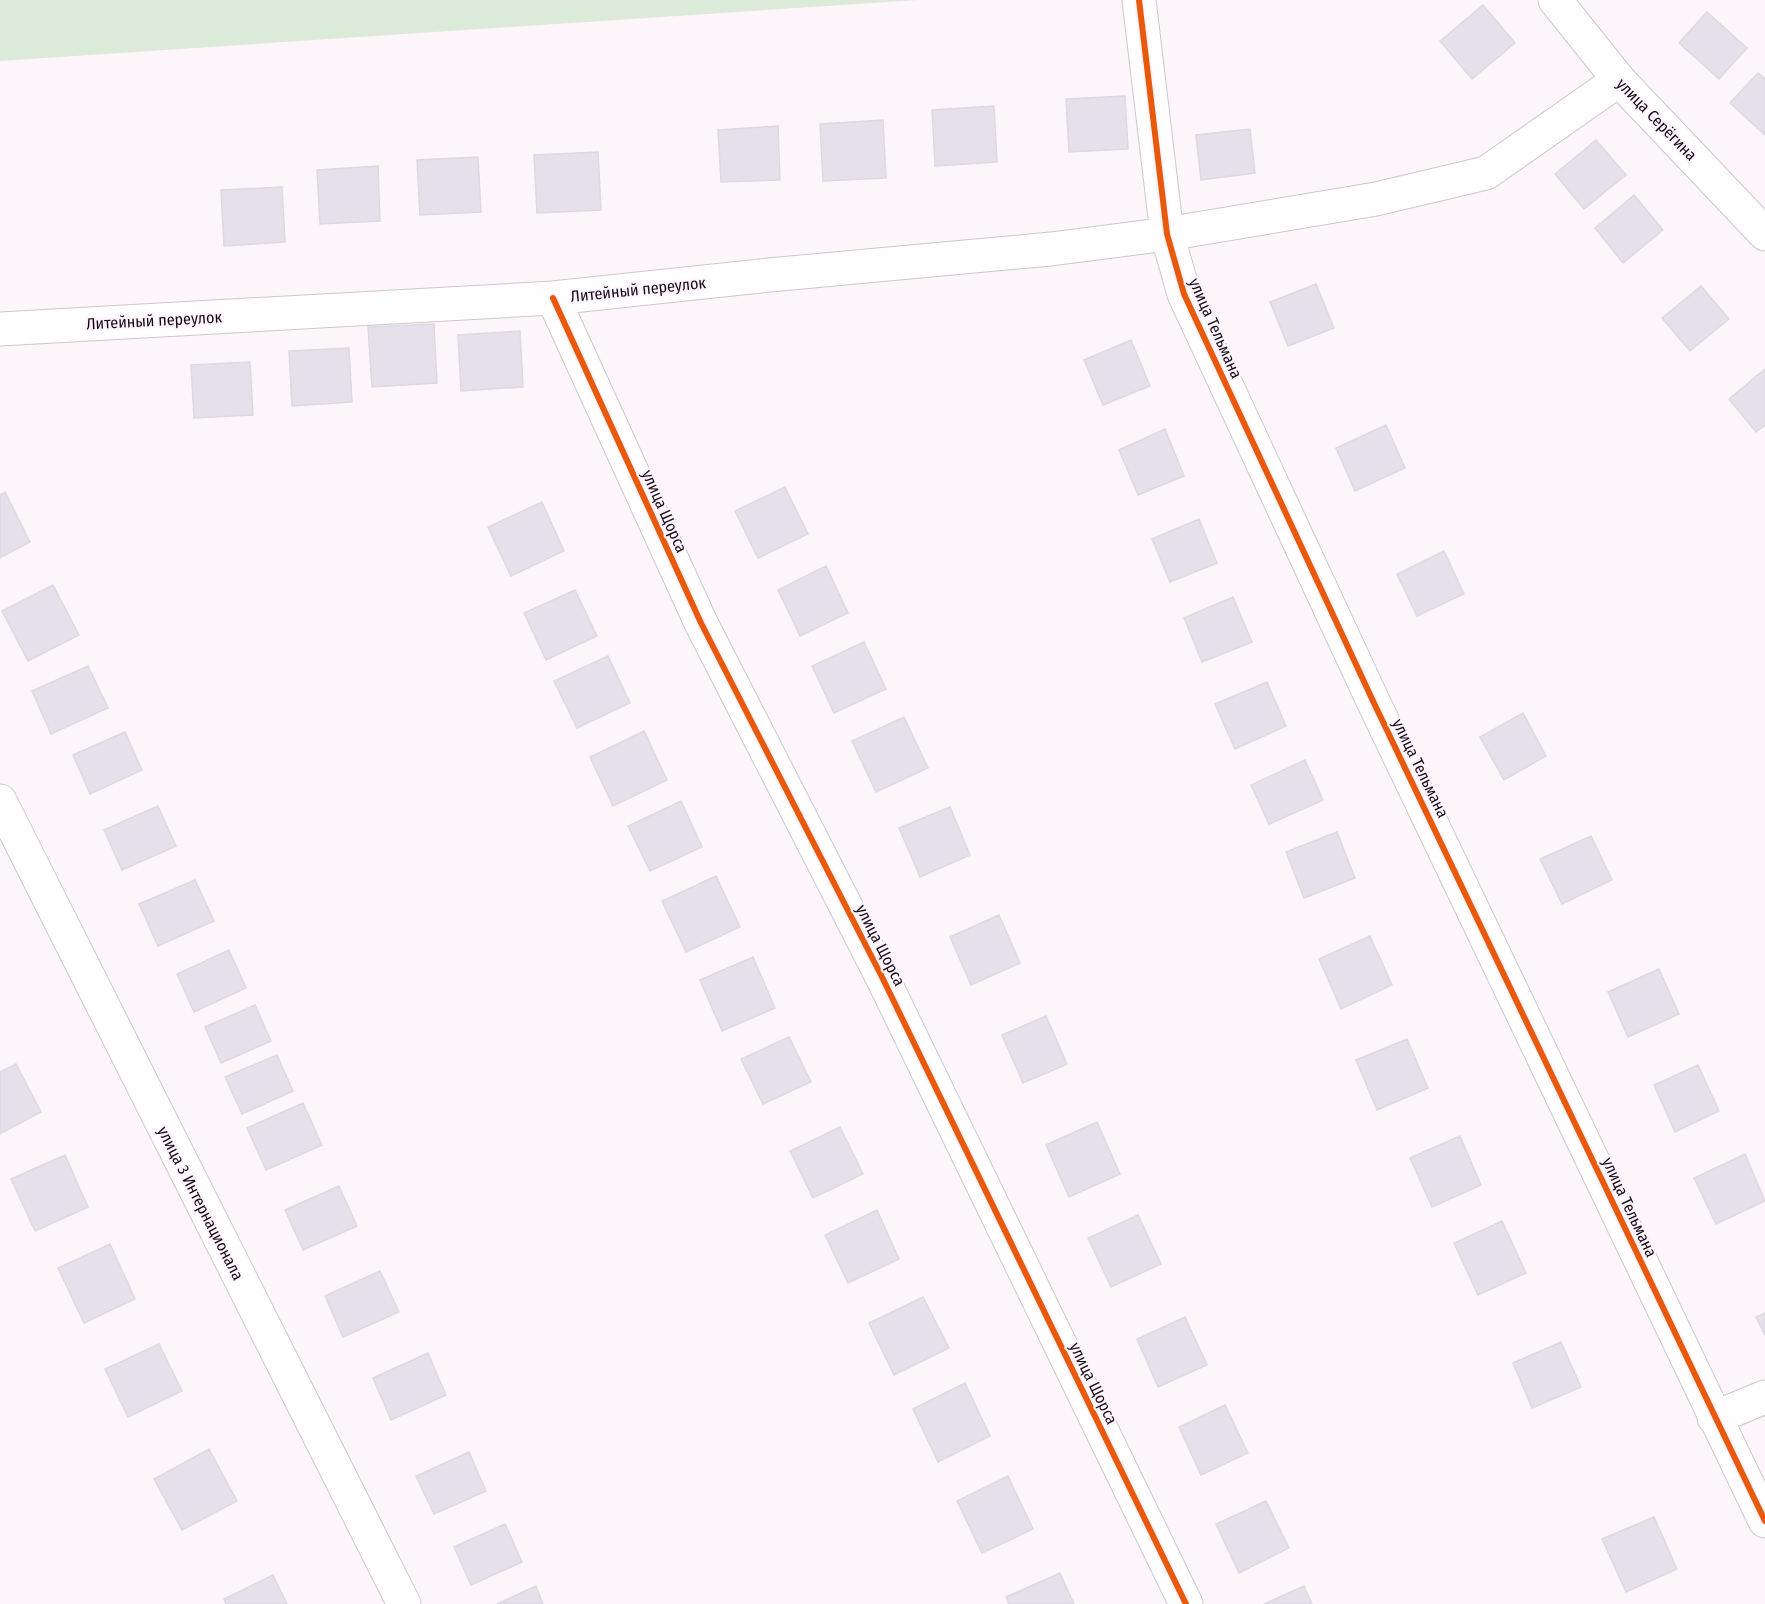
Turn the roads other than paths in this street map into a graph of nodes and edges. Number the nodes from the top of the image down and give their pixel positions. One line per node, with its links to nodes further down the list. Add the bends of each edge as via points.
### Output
1 (1139, 0): 4 (street, улица Тельмана)
2 (1555, 0): 3 (street, улица Серёгина)
3 (1619, 80): 4 (street, Литейный переулок, via 1486,173 1376,199); 5 (street, улица Серёгина)
4 (1167, 234): 6 (street, Литейный переулок); 10 (street, улица Тельмана, via 1189,305)
5 (1765, 234)
6 (553, 298): 7 (street, Литейный переулок); 13 (street, улица Щорса, via 701,623 882,977)
7 (0, 329)
8 (0, 801): 12 (street, улица 3 Интернационала)
9 (1765, 1397): 10 (street)
10 (1714, 1418): 11 (street, улица Тельмана)
11 (1765, 1521)
12 (404, 1604)
13 (1186, 1604)

